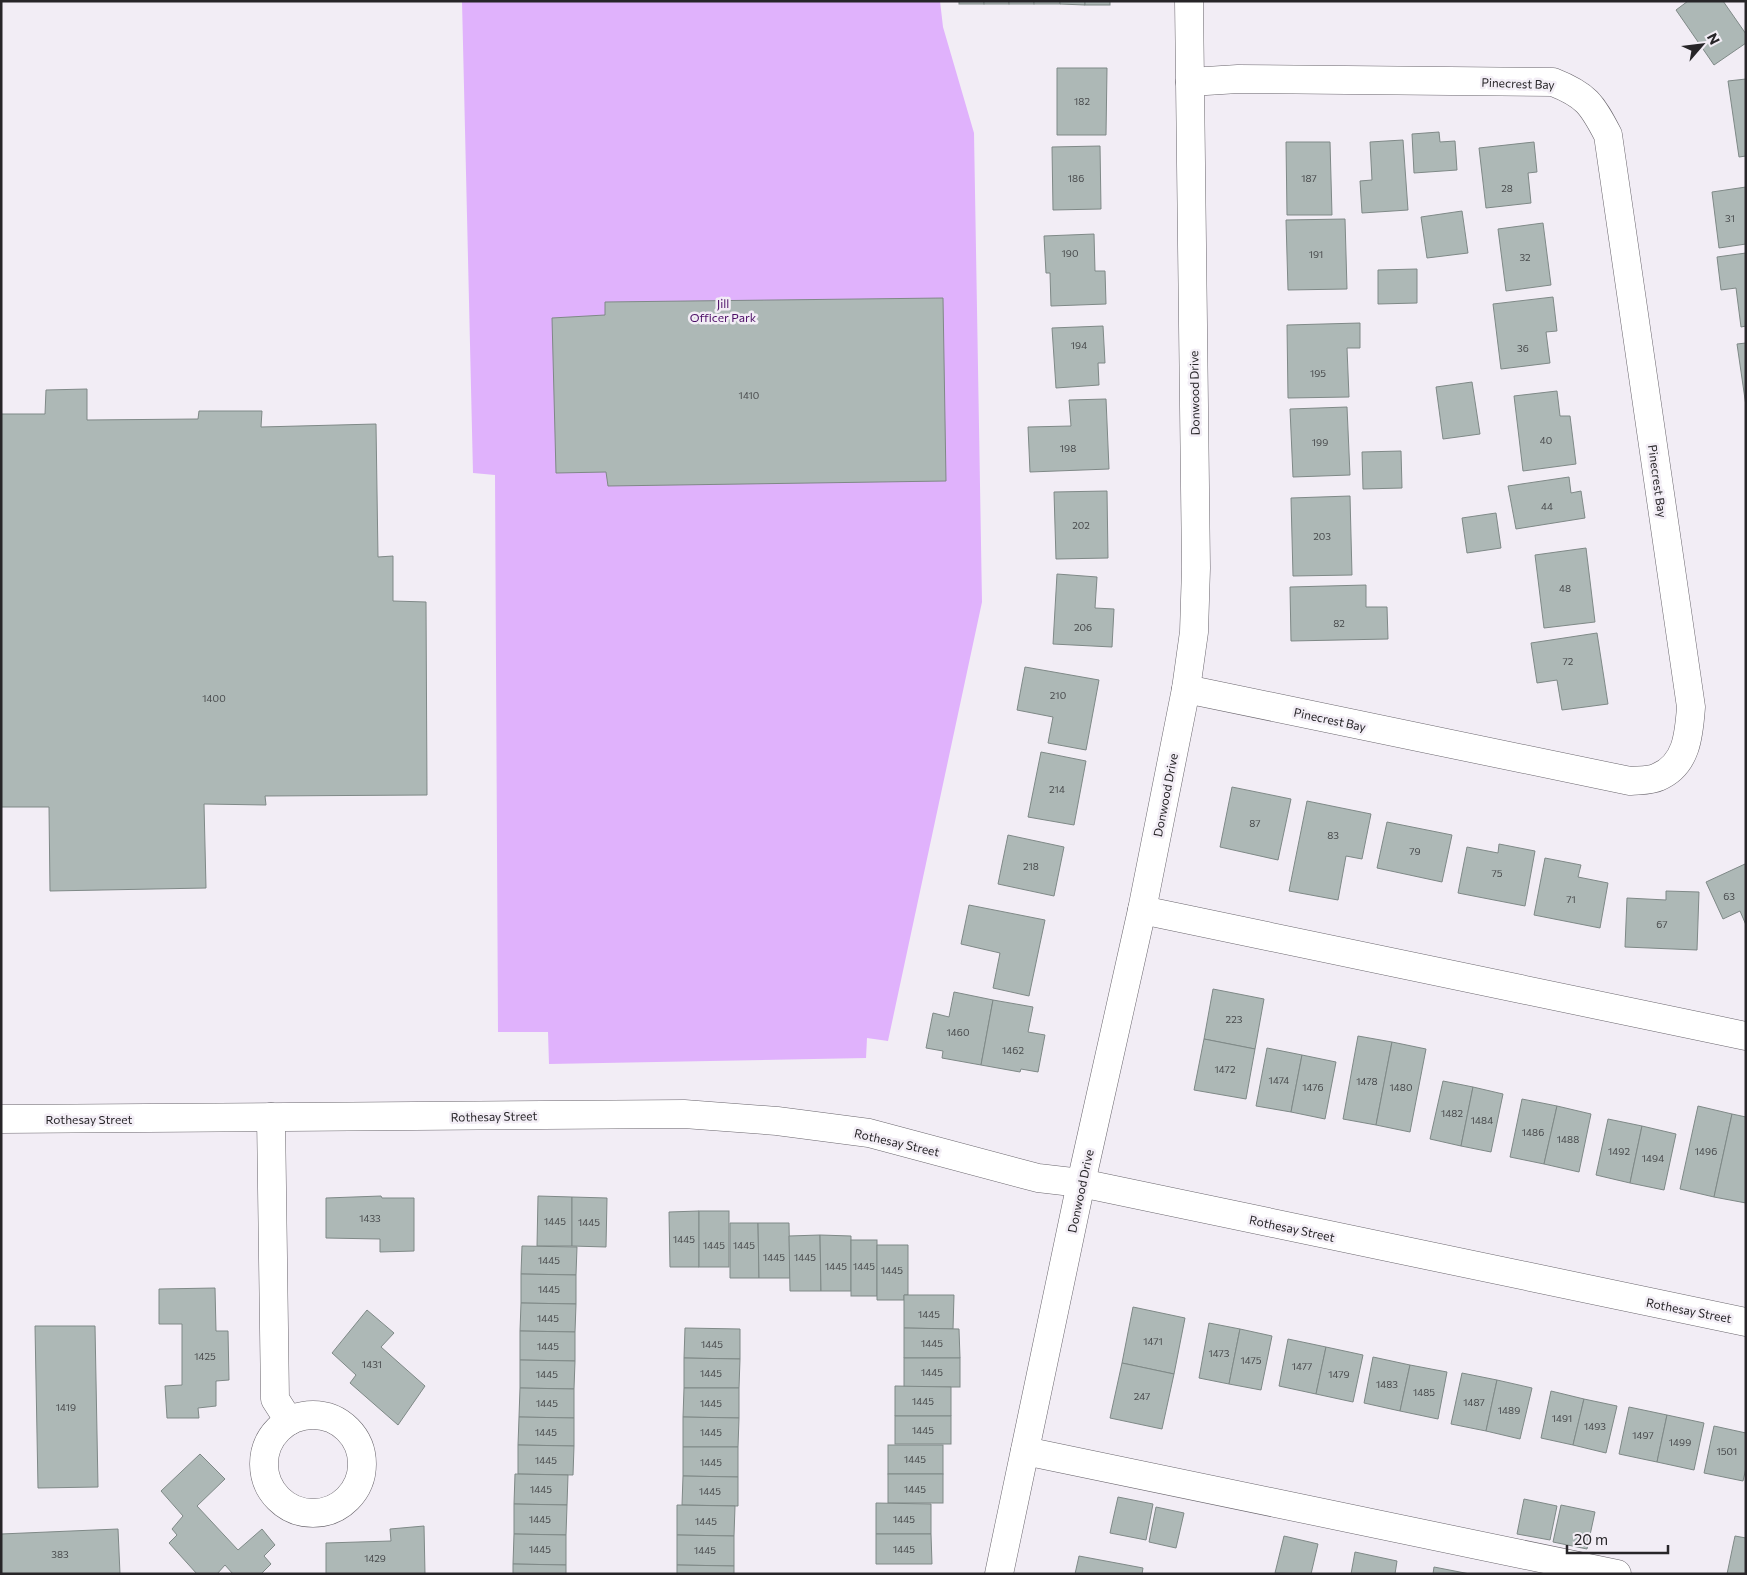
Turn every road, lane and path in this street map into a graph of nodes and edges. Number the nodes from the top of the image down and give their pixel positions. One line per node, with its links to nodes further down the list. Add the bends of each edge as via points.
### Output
1 (1189, 1): 2 (street, Donwood Drive)
2 (1190, 82): 3 (street, Donwood Drive, via 1196,568 1194,632); 3 (street, Pinecrest Bay, via 1238,79 1553,82 1578,92 1595,110 1608,135 1691,707 1689,739 1678,762 1658,778 1630,781)
3 (1186, 689): 4 (street, Donwood Drive)
4 (1142, 910): 5 (street); 8 (street, Donwood Drive)
5 (1746, 1036)
6 (271, 1117): 7 (street, Rothesay Street); 8 (street, Rothesay Street, via 684,1114 777,1121 869,1133 1038,1178); 10 (street, via 275,1398)
7 (1, 1119)
8 (1081, 1183): 9 (street, Rothesay Street); 11 (street, Donwood Drive)
9 (1746, 1322)
10 (289, 1421)
11 (1025, 1451): 12 (street, Donwood Drive); 13 (street)
12 (999, 1574)
13 (1617, 1574)

